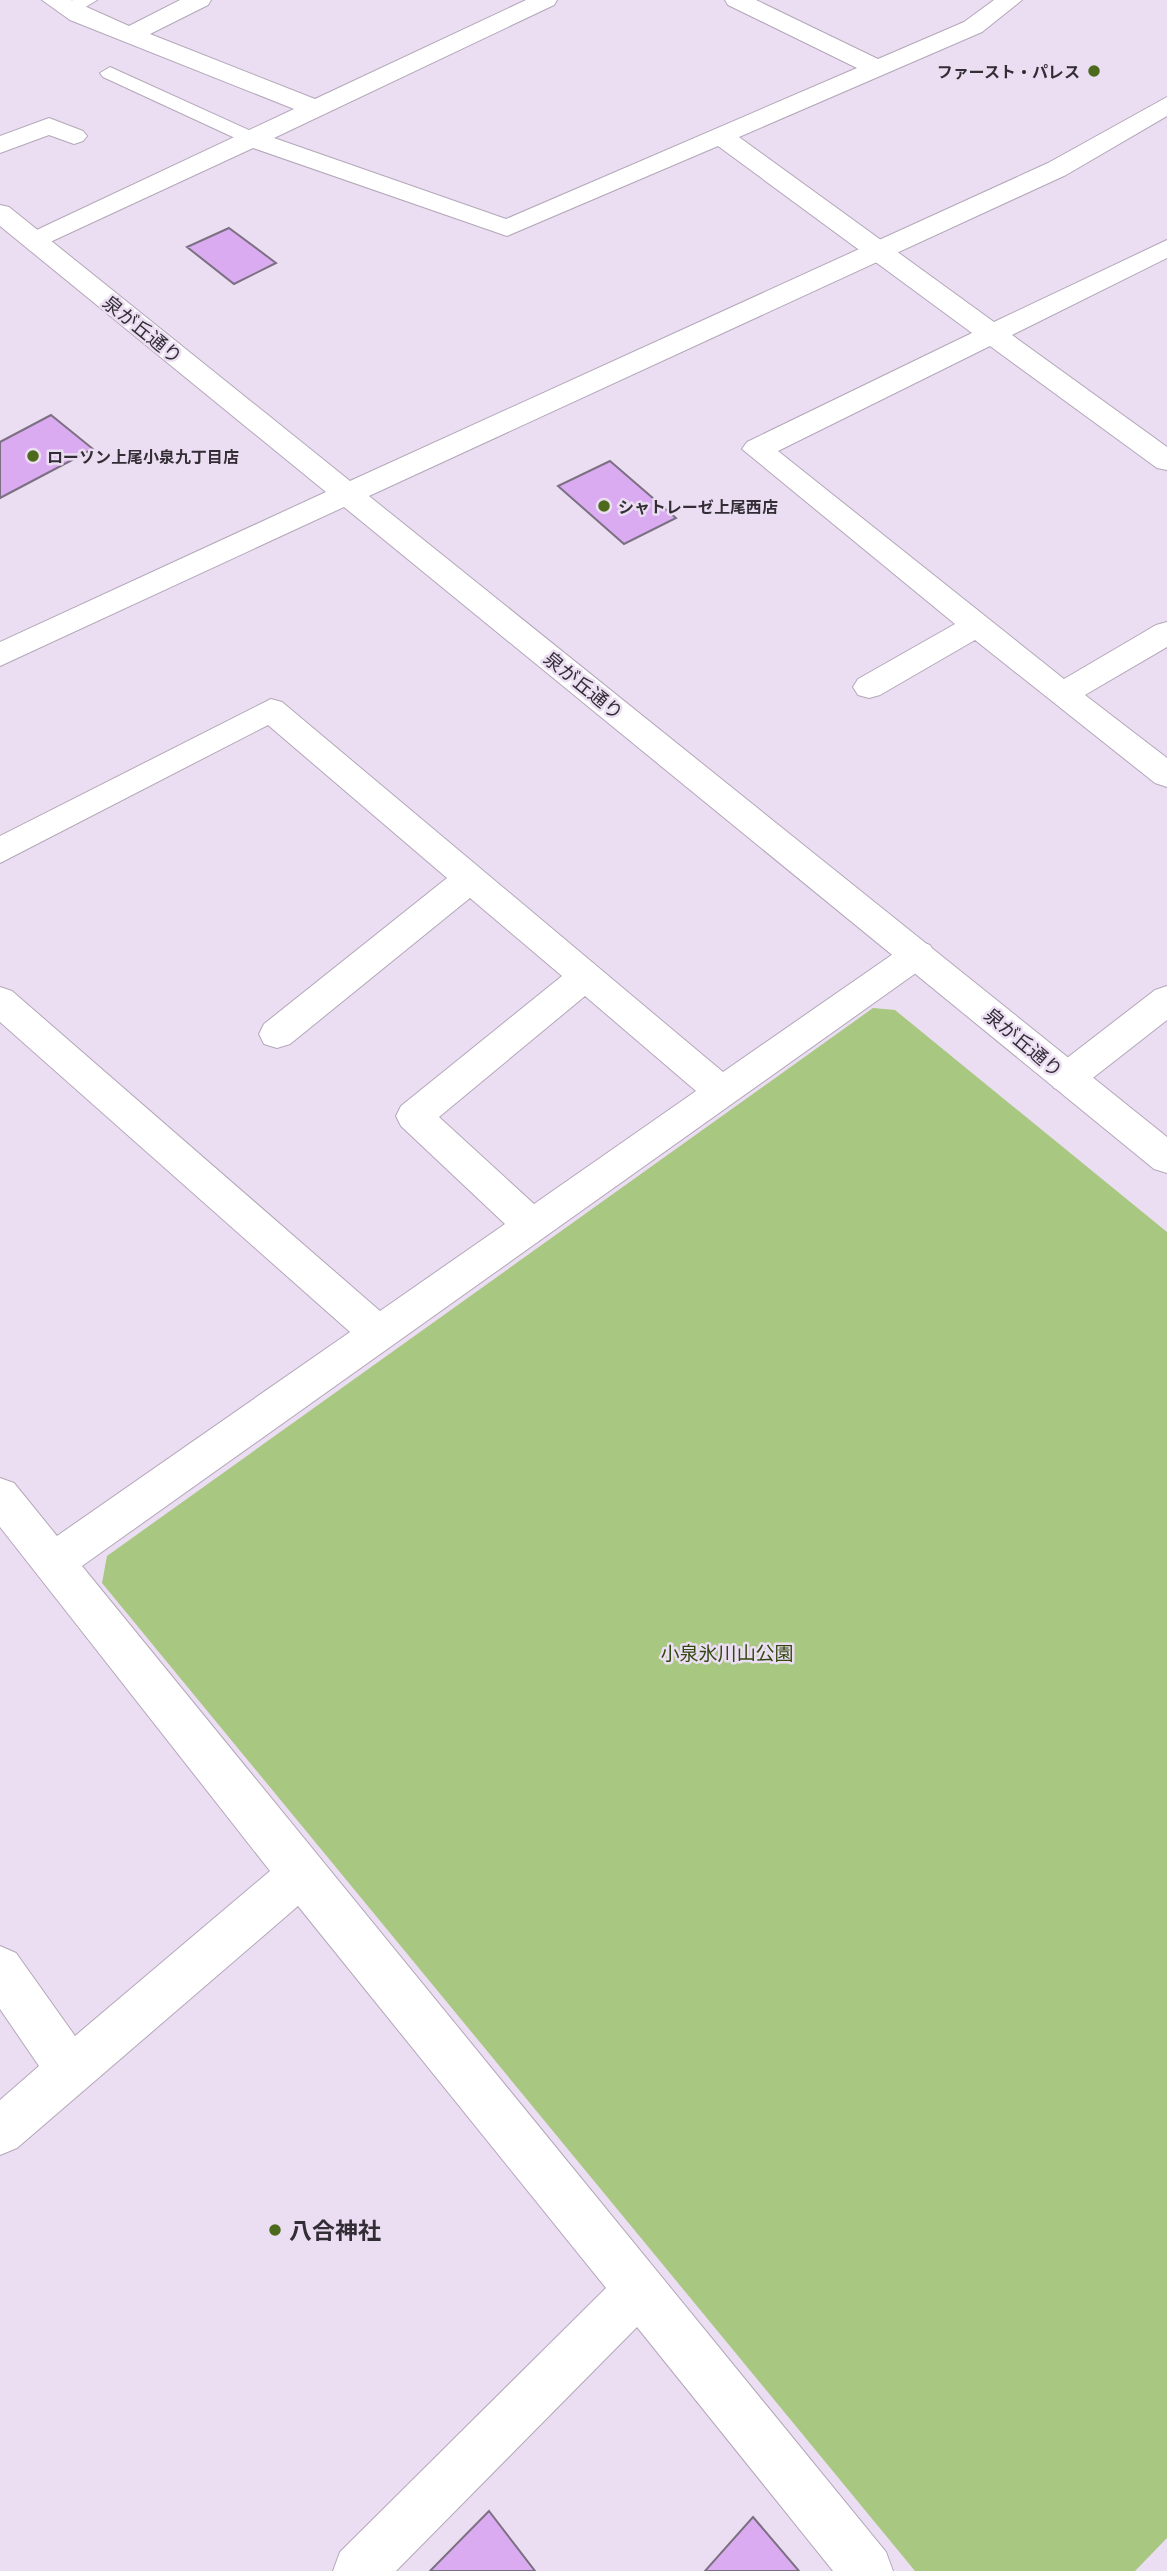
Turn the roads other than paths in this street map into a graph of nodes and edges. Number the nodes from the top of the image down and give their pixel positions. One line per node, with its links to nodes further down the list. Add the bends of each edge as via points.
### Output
1 (199, 0): 6 (street)
2 (545, 0): 10 (street)
3 (737, 0): 7 (street)
4 (1010, 0): 7 (street, via 973,27)
5 (71, 3): 6 (street)
6 (130, 35): 10 (street)
7 (877, 68): 12 (street)
8 (110, 73): 13 (lane)
9 (1167, 105): 17 (street, via 1057,169)
10 (315, 108): 13 (street)
11 (74, 136): 14 (street, via 49,126)
12 (720, 136): 13 (street, via 507,228); 17 (street)
13 (255, 140): 15 (street)
14 (0, 145)
15 (12, 226): 21 (street, 泉が丘通り)
16 (1167, 248): 18 (street)
17 (876, 250): 18 (street); 21 (street)
18 (989, 334): 19 (street); 22 (street, via 757,449)
19 (1155, 438): 20 (street)
20 (1167, 461)
21 (348, 495): 24 (street); 30 (street, 泉が丘通り)
22 (976, 626): 25 (street); 26 (street)
23 (1167, 633): 26 (street)
24 (0, 655)
25 (869, 687)
26 (1062, 694): 27 (street)
27 (1167, 775)
28 (0, 851): 29 (street, via 271,709)
29 (470, 879): 31 (street); 34 (street)
30 (918, 954): 35 (street, 泉が丘通り); 36 (street)
31 (585, 977): 36 (street); 38 (street, via 414,1116)
32 (1167, 1000): 35 (street)
33 (0, 1001): 39 (street)
34 (277, 1034)
35 (1067, 1078): 37 (street, 泉が丘通り)
36 (722, 1092): 38 (street)
37 (1167, 1158)
38 (532, 1226): 39 (street)
39 (378, 1333): 41 (street)
40 (0, 1496): 41 (street)
41 (54, 1562): 42 (street)
42 (301, 1874): 44 (street); 46 (street)
43 (0, 1969): 44 (street)
44 (71, 2071): 45 (street)
45 (0, 2131)
46 (638, 2291): 47 (street); 48 (street)
47 (359, 2571)
48 (867, 2571)

